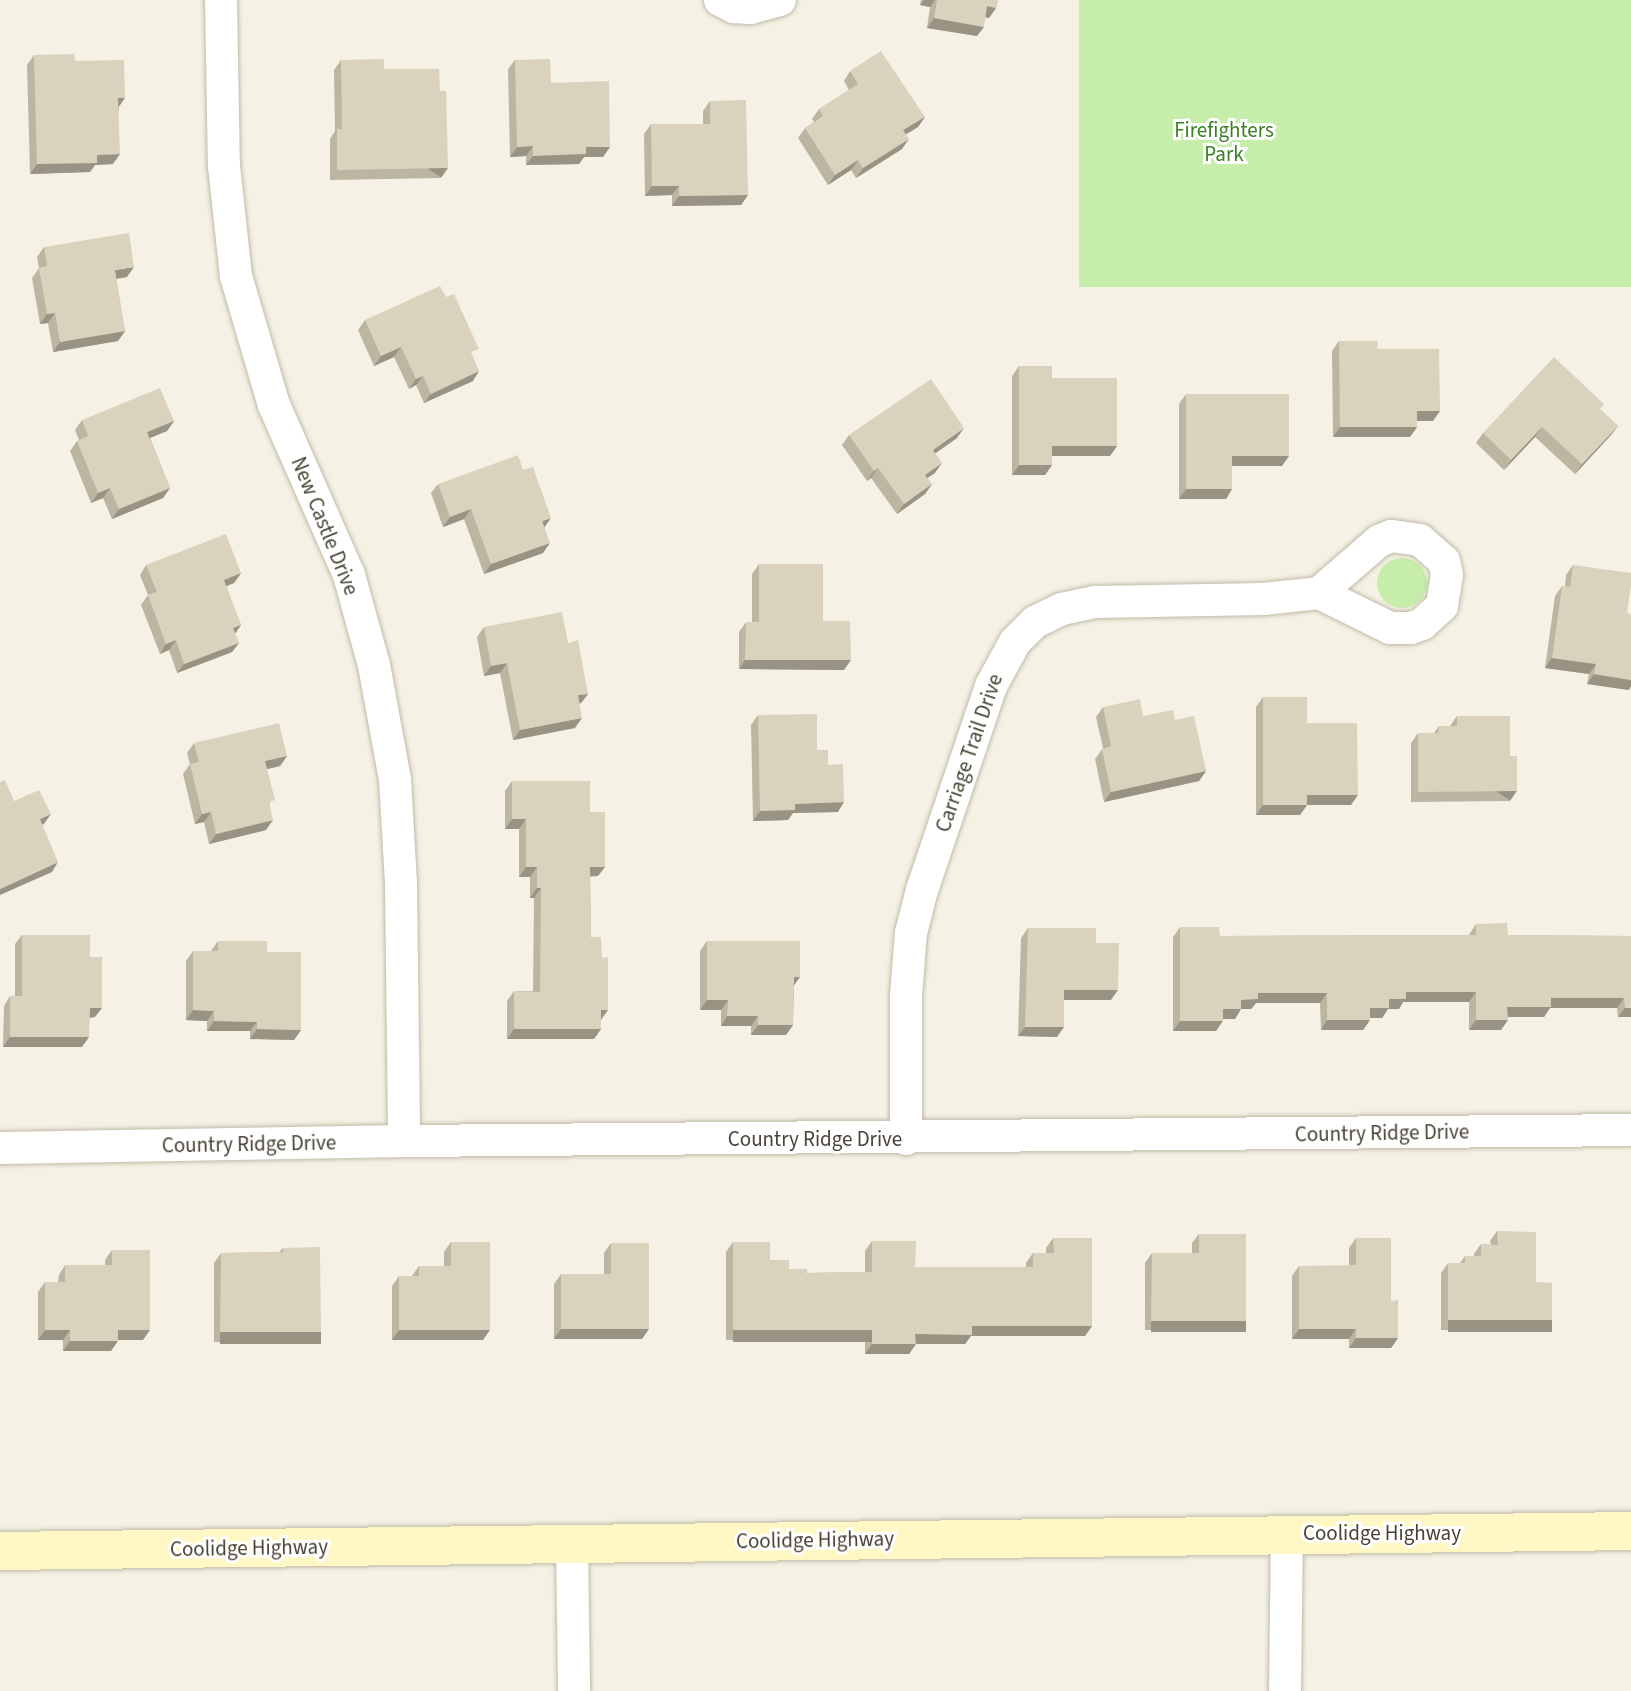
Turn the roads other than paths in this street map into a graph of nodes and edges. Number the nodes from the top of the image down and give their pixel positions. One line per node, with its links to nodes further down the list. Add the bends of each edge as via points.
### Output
1 (221, 0): 7 (street, New Castle Drive, via 225,166 236,276 274,405 349,575 374,665 395,779)
2 (720, 0): 3 (street, via 750,8)
3 (780, 0)
4 (1319, 593): 6 (street, Carriage Trail Drive, via 1263,599 1096,602 1062,609 1015,642 991,686 911,933)
5 (1631, 1130): 6 (street, Country Ridge Drive)
6 (906, 1139): 7 (street, Country Ridge Drive)
7 (404, 1141): 8 (street, Country Ridge Drive)
8 (0, 1148)
9 (1631, 1531): 10 (street, Coolidge Highway)
10 (1287, 1534): 11 (street, Coolidge Highway); 14 (street)
11 (572, 1543): 12 (street, Coolidge Highway); 13 (street)
12 (0, 1551)
13 (574, 1691)
14 (1285, 1691)

